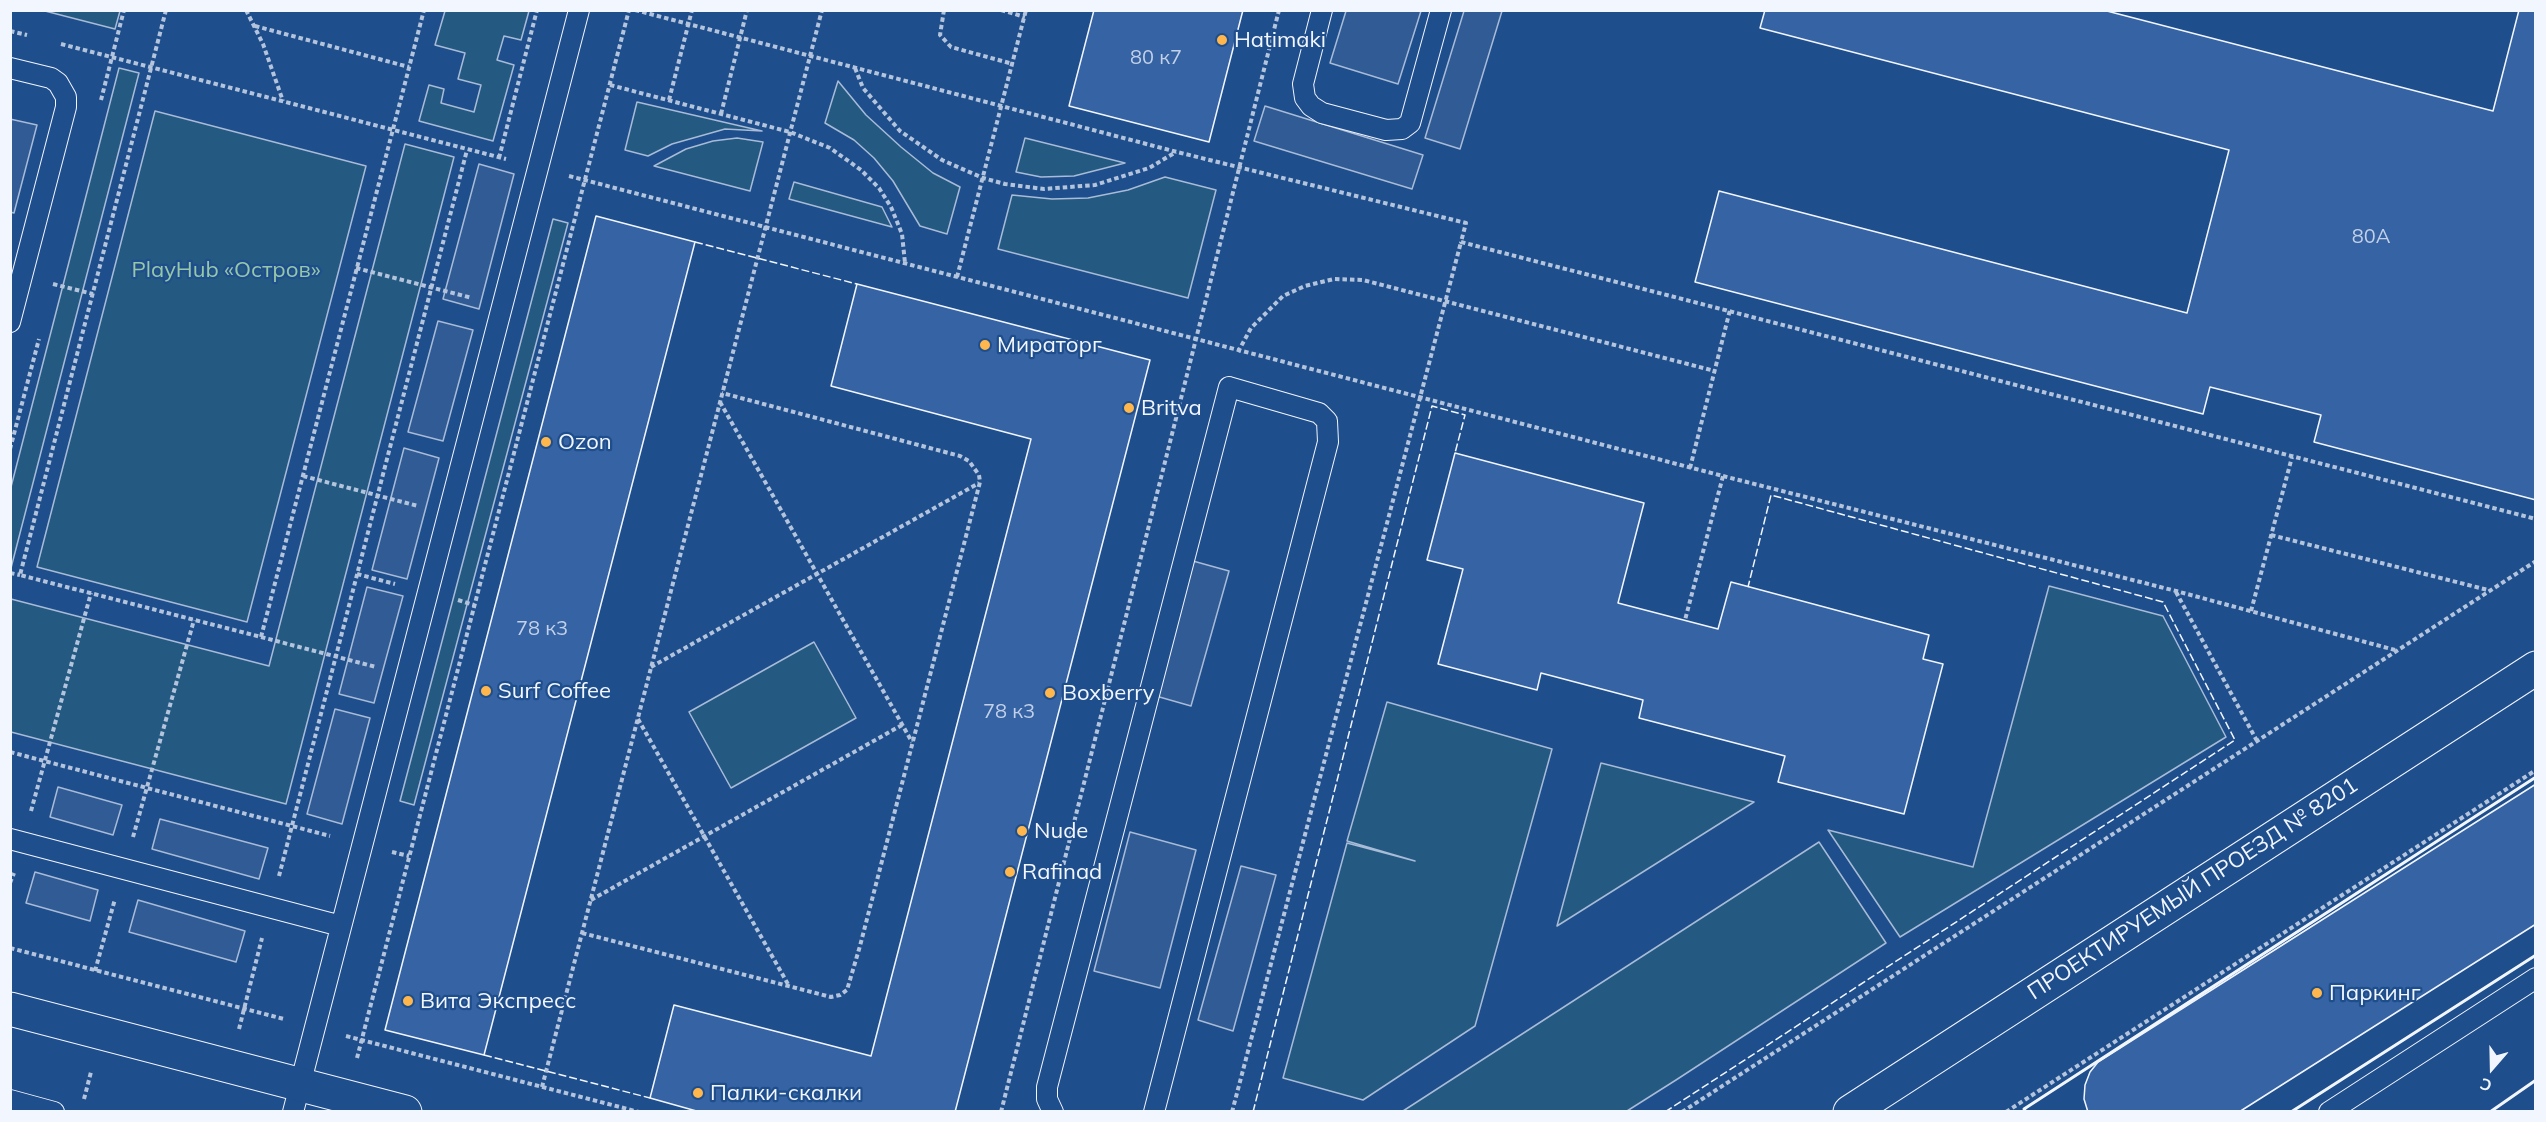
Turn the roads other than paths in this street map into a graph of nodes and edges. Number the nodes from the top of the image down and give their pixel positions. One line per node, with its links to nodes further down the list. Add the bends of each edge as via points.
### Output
1 (579, 10): 8 (lane)
2 (1322, 10): 3 (lane, via 1303,84 1305,98 1322,113 1386,130 1402,129 1410,123)
3 (1441, 10)
4 (10, 68): 5 (lane, via 51,78 66,97)
5 (10, 322)
6 (2535, 668): 17 (street, ПРОЕКТИРУЕМЫЙ ПРОЕЗД № 8201)
7 (16, 841): 8 (lane)
8 (341, 926): 11 (lane)
9 (2535, 978): 18 (lane)
10 (10, 1009): 11 (street, via 229,1066)
11 (297, 1098): 14 (street, via 347,1096)
12 (10, 1100): 13 (lane)
13 (54, 1112)
14 (405, 1112)
15 (1053, 1112): 16 (lane, via 1047,1087 1228,387 1319,413 1326,421 1328,442)
16 (1154, 1112)
17 (1850, 1112)
18 (2329, 1112)

